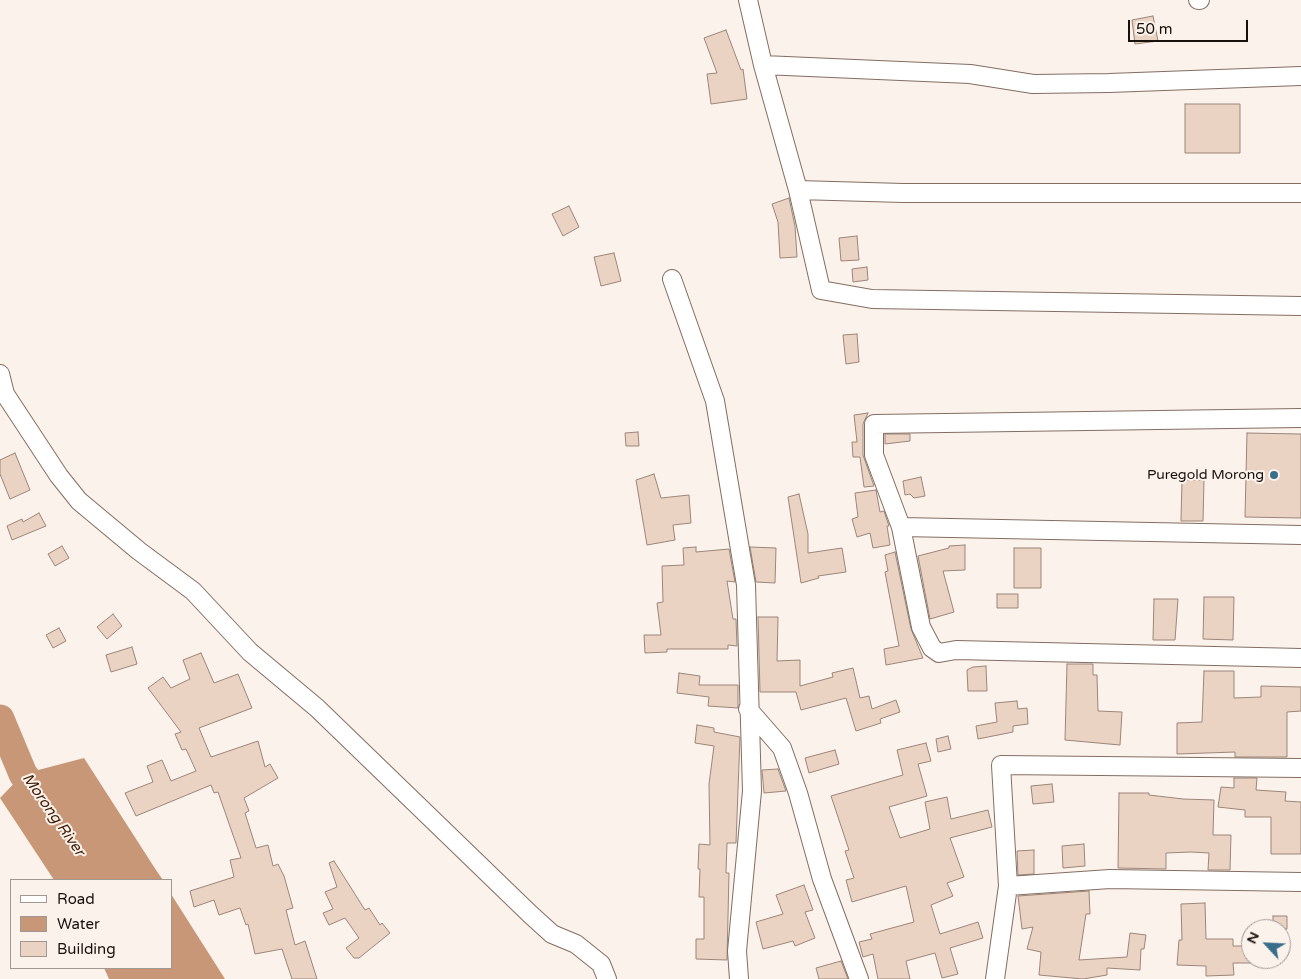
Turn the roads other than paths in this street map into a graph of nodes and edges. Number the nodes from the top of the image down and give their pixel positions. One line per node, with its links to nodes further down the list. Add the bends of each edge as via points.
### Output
1 (748, 0): 2 (street)
2 (763, 65): 3 (street, via 970,74 1033,84); 4 (street)
3 (1301, 76)
4 (798, 190): 5 (street); 7 (street, via 821,290 872,300)
5 (1301, 193)
6 (672, 279): 13 (street, via 715,401 746,585)
7 (1301, 306)
8 (0, 374): 17 (street, via 5,394 79,501 193,591 250,652 317,708 530,914 552,934 576,944 601,964)
9 (1301, 418): 10 (street, via 874,424 874,455)
10 (901, 527): 11 (street); 12 (street, via 920,627 932,648 939,653 956,650)
11 (1301, 535)
12 (1301, 658)
13 (748, 709): 18 (street, via 752,791 737,951); 19 (street, via 782,748 822,879)
14 (1301, 768): 16 (street, via 1001,765)
15 (1301, 882): 16 (street, via 1110,879)
16 (1008, 886): 20 (street)
17 (607, 979)
18 (739, 979)
19 (859, 979)
20 (995, 979)

